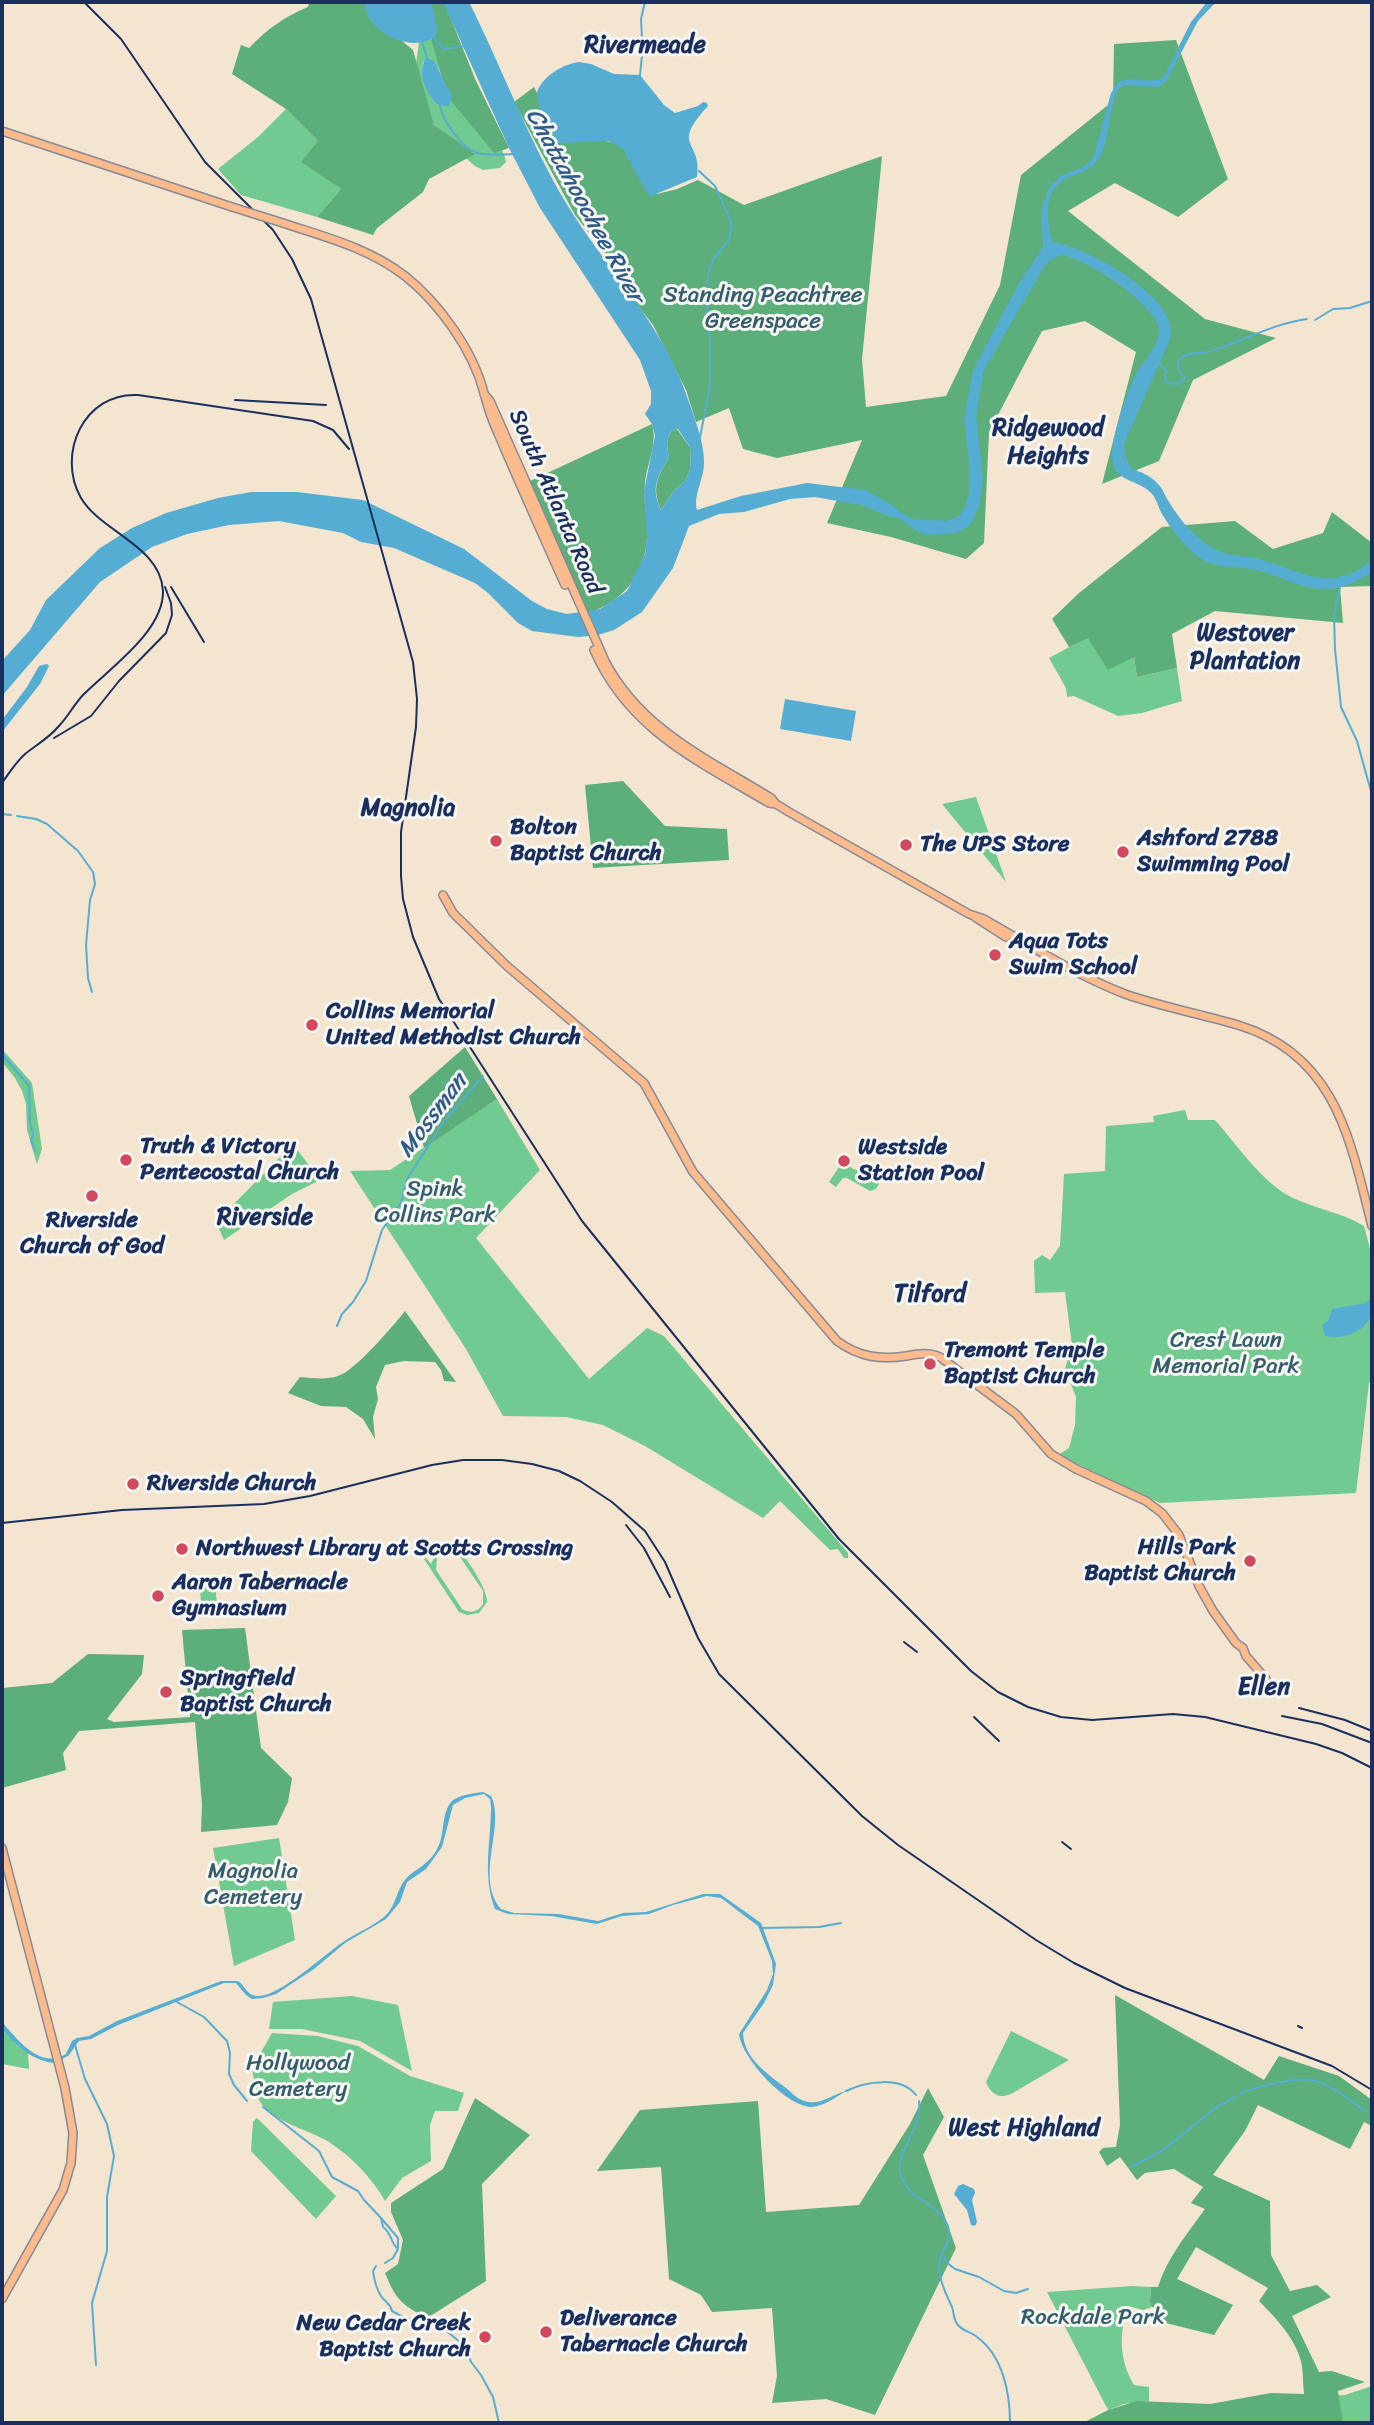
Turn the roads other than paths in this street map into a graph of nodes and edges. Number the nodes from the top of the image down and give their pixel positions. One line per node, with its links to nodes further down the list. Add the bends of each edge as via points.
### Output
1 (2, 131): 2 (main road, South Atlanta Road, bridge, via 352,246 387,264 429,298 463,345 499,436)
2 (597, 650): 3 (main road, via 617,683 665,733); 3 (main road, via 615,690 652,730)
3 (776, 804): 5 (main road, via 1098,983 1273,1039 1315,1075 1339,1112)
4 (443, 895): 6 (main road, via 453,913 507,966 643,1083 693,1172 837,1341 877,1358 926,1353 940,1357 1016,1414 1051,1454 1155,1507 1179,1535 1199,1586 1239,1648)
5 (1372, 1226)
6 (1266, 1679)
7 (2, 1848): 8 (main road, via 72,2121 68,2175)
8 (2, 2300)

